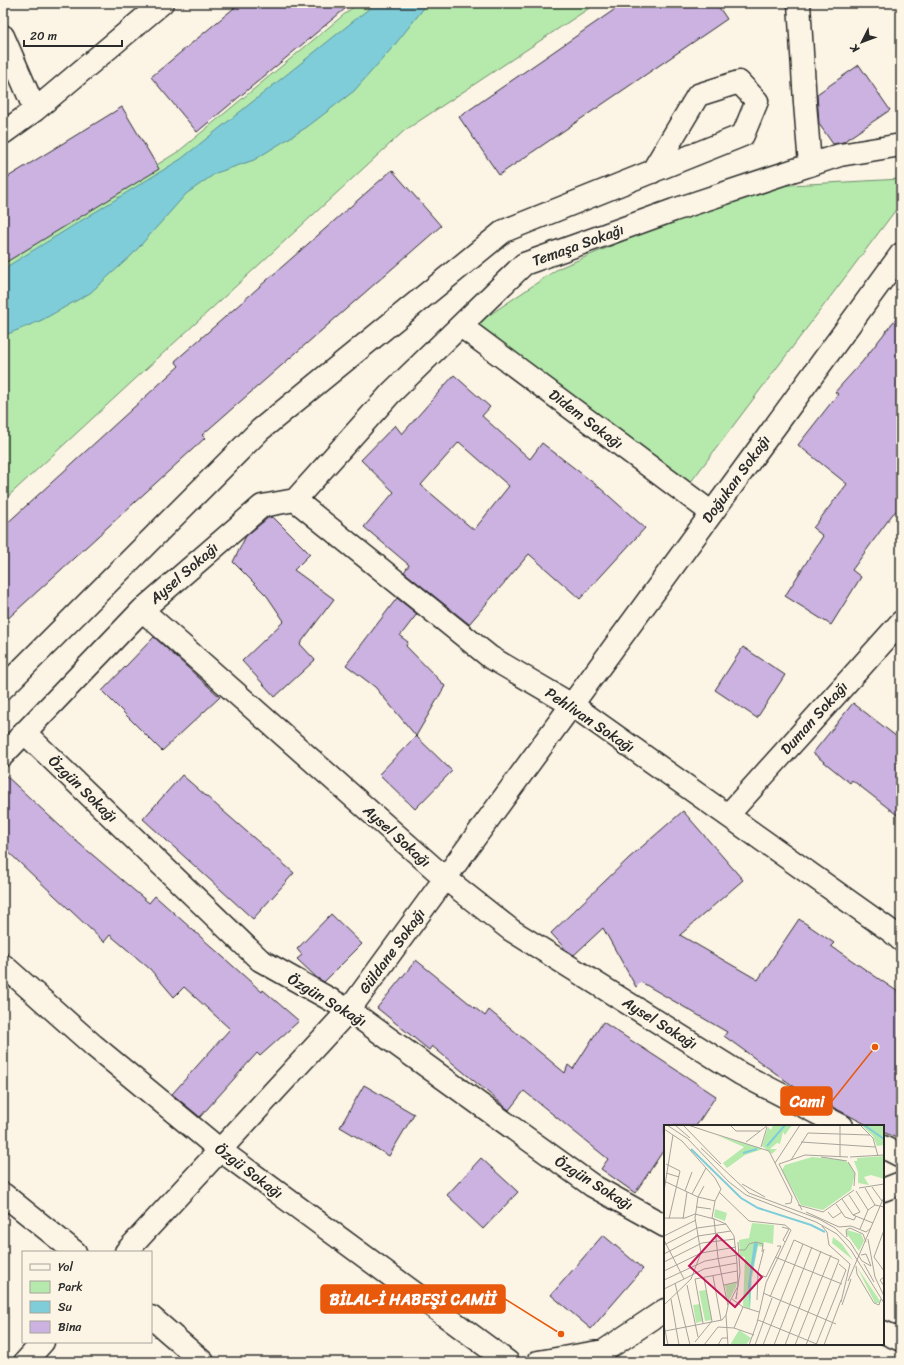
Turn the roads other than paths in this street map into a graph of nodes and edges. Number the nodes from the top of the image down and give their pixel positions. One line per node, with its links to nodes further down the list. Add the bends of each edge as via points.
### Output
1 (162, 3): 4 (street)
2 (799, 3): 7 (street)
3 (3, 36): 4 (street)
4 (35, 110): 5 (street)
5 (3, 133)
6 (901, 145): 7 (street, Temaşa Sokağı, via 840,155)
7 (810, 165): 10 (street, Temaşa Sokağı, via 524,264)
8 (652, 172): 8 (street, via 743,135 757,101 739,82 698,95); 15 (street, via 504,231 260,430)
9 (901, 254): 12 (street, Doğukan Sokağı)
10 (461, 326): 11 (street, Temaşa Sokağı, via 391,393); 12 (street, Didem Sokağı)
11 (295, 500): 13 (street, Aysel Sokağı, via 262,506); 16 (street, Pehlivan Sokağı, via 490,657)
12 (712, 513): 16 (street, Doğukan Sokağı)
13 (142, 610): 17 (street); 20 (street, Aysel Sokağı)
14 (901, 622): 19 (street, Duman Sokağı)
15 (3, 688)
16 (572, 705): 19 (street, Pehlivan Sokağı); 20 (street, Güldane Sokağı)
17 (24, 732): 18 (street); 23 (street, Özgün Sokağı, via 260,960)
18 (3, 755)
19 (728, 815): 21 (street, Pehlivan Sokağı)
20 (445, 878): 23 (street, Güldane Sokağı); 24 (street, Aysel Sokağı, via 511,930 734,1070)
21 (898, 932)
22 (3, 965): 26 (street, Özgü Sokağı, via 93,1045)
23 (349, 1010): 26 (street, Güldane Sokağı); 31 (street, Özgün Sokağı, via 593,1186)
24 (840, 1125)
25 (884, 1148): 27 (street)
26 (220, 1150): 33 (street, Güldane Sokağı); 41 (street, Özgü Sokağı)
27 (901, 1156)
28 (901, 1183): 29 (street)
29 (884, 1190)
30 (3, 1194): 32 (street)
31 (664, 1225)
32 (74, 1251)
33 (127, 1251)
34 (664, 1311): 42 (street, via 604,1351)
35 (152, 1318): 40 (street)
36 (884, 1332): 37 (street)
37 (901, 1340)
38 (42, 1343): 39 (street)
39 (25, 1362)
40 (203, 1362)
41 (508, 1362)
42 (538, 1362)

